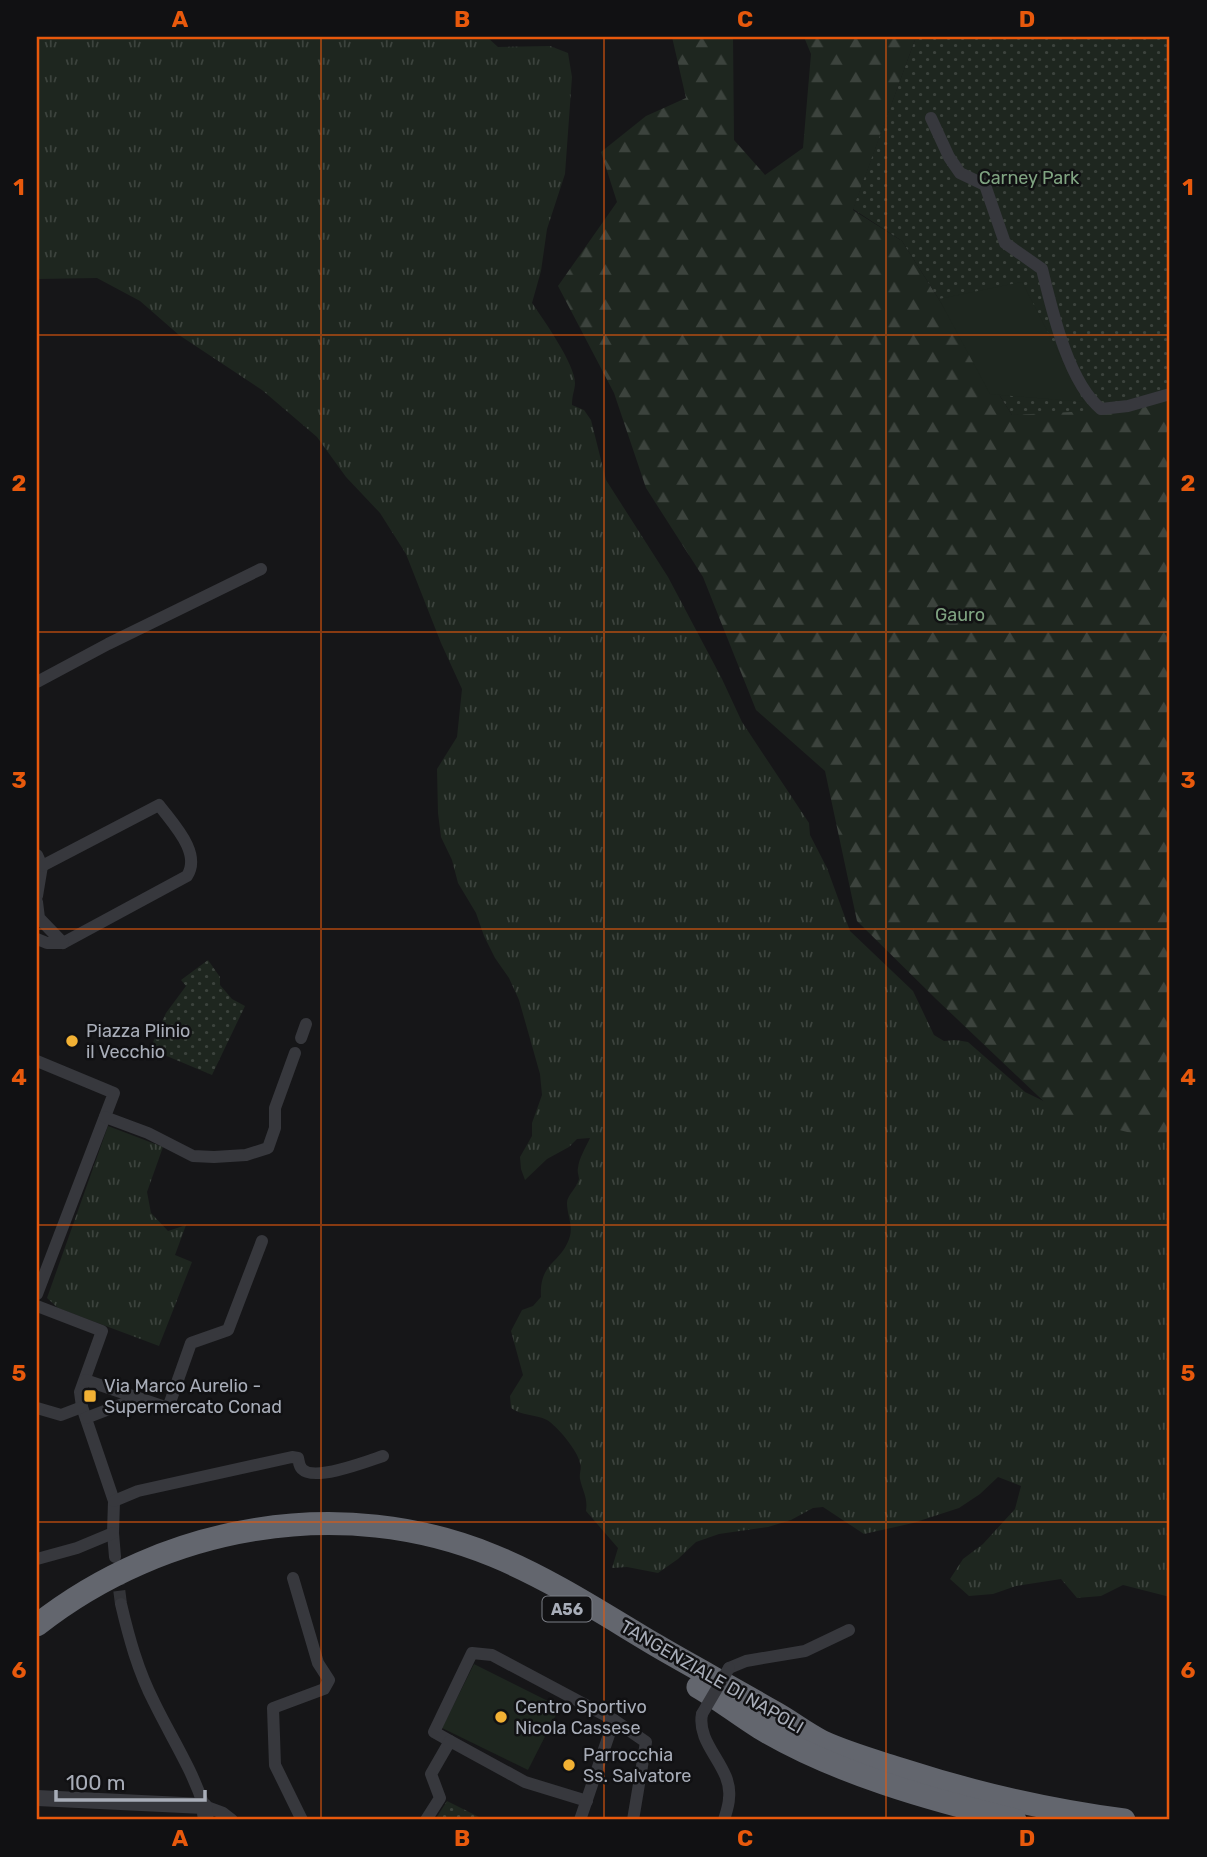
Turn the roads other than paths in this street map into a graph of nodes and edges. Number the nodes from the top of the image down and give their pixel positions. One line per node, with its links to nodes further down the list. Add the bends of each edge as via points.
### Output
1 (932, 118): 2 (street, via 960,173 985,185 1005,243 1042,269 1059,333 1087,397 1101,409)
2 (1170, 394)
3 (261, 569): 4 (street)
4 (37, 682)
5 (40, 860): 6 (street); 9 (street, via 159,805 182,836 192,860 187,876)
6 (37, 896)
7 (37, 902): 9 (street, via 39,918)
8 (37, 939): 9 (street)
9 (63, 943)
10 (306, 1024): 11 (street)
11 (301, 1038)
12 (295, 1053): 14 (street, via 275,1108 268,1148 246,1155 192,1156)
13 (37, 1061): 14 (street, via 114,1093)
14 (105, 1117): 16 (street)
15 (262, 1241): 19 (street, via 228,1330 191,1343 168,1408)
16 (37, 1294)
17 (37, 1306): 18 (street, via 102,1331)
18 (85, 1380): 19 (street); 21 (street, via 80,1392)
19 (138, 1398): 21 (street)
20 (37, 1408): 21 (street, via 61,1415)
21 (84, 1412): 23 (street)
22 (383, 1456): 23 (street, via 326,1473 306,1471 298,1458 292,1457 138,1491)
23 (114, 1501): 24 (street)
24 (113, 1533): 25 (street); 26 (street)
25 (115, 1557)
26 (37, 1559)
27 (293, 1578): 38 (street, via 318,1663 329,1680 324,1689 273,1708 275,1765)
28 (121, 1604): 36 (street, via 142,1676 193,1773)
29 (37, 1625): 44 (highway, TANGENZIALE DI NAPOLI / A56, via 125,1569 214,1537 287,1525 388,1528 493,1556 528,1572 822,1741 960,1789)
30 (849, 1630): 42 (street, bridge, via 805,1651 730,1668 699,1727 726,1777 730,1796)
31 (37, 1644): 43 (highway, TANGENZIALE DI NAPOLI / A56, via 113,1592 215,1552 312,1539 412,1548 480,1567 519,1584 720,1699 760,1728 816,1755 890,1785)
32 (614, 1720): 33 (street, via 492,1655 472,1653 434,1732); 35 (street); 41 (street, via 646,1742)
33 (450, 1741): 35 (street, via 525,1782); 39 (street, via 431,1774 440,1798)
34 (37, 1798): 36 (street)
35 (587, 1801): 40 (street)
36 (205, 1813): 37 (street, via 223,1813)
37 (232, 1820)
38 (302, 1820)
39 (426, 1820)
40 (580, 1820)
41 (633, 1820)
42 (724, 1820)
43 (1015, 1820)
44 (1124, 1820)

